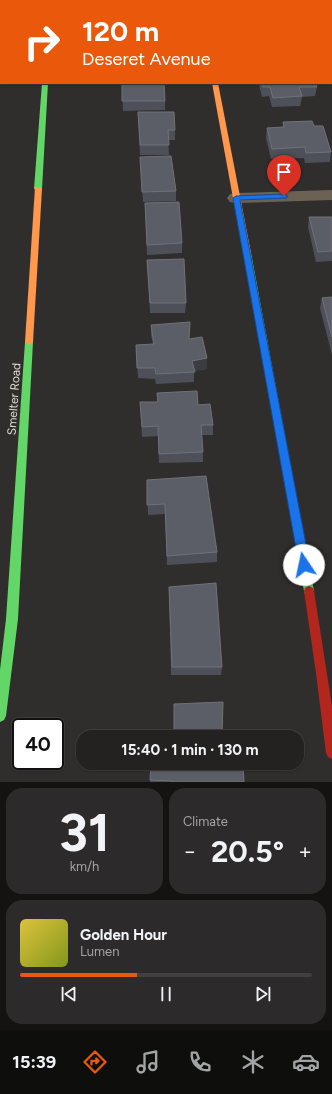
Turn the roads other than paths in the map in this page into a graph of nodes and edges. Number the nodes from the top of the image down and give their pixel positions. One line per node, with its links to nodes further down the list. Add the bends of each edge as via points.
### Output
1 (45, 84): 5 (street, Smelter Road, via 12,619)
2 (215, 84): 4 (street)
3 (332, 195): 4 (street)
4 (236, 198): 6 (street, via 304,565)
5 (0, 716)
6 (332, 753)

